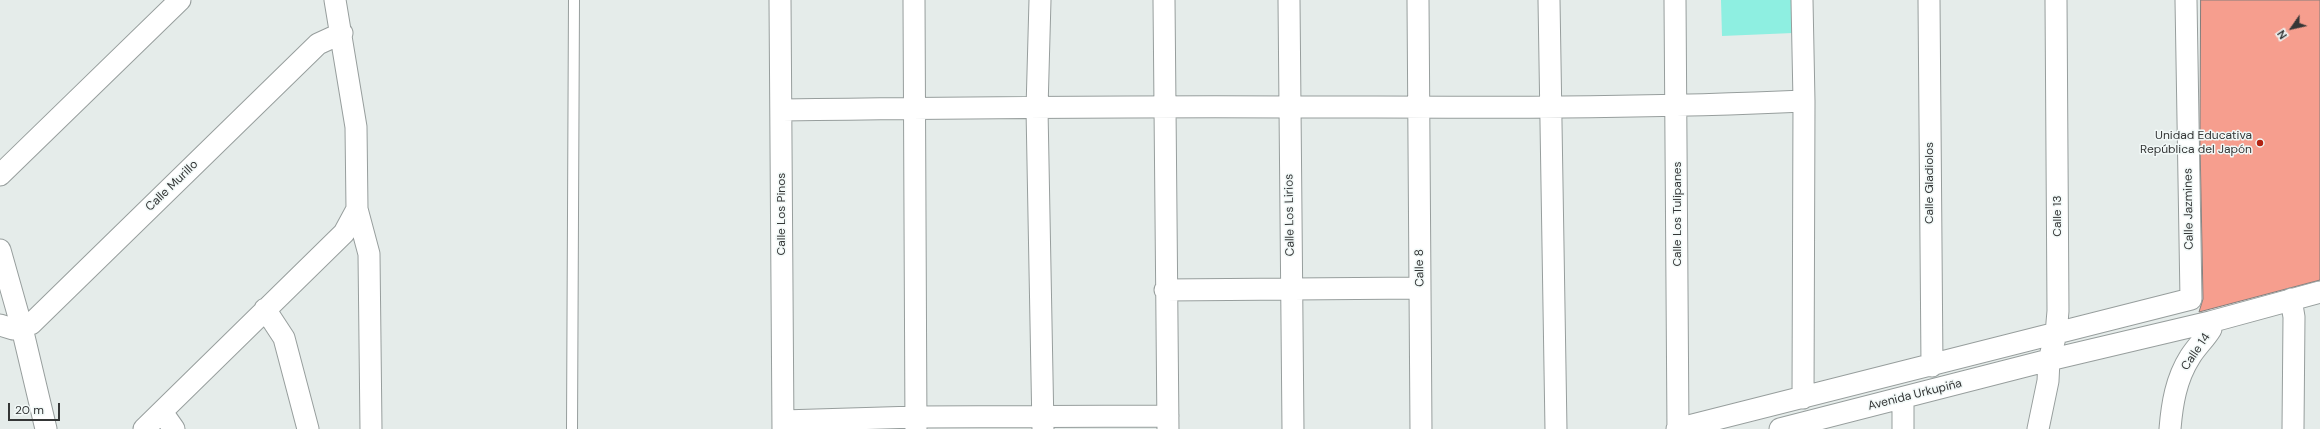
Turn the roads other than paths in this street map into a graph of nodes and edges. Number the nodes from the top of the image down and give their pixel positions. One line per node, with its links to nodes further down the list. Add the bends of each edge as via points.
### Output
1 (180, 0): 26 (street)
2 (335, 0): 16 (street)
3 (574, 0): 53 (lane)
4 (780, 0): 25 (street, Calle Los Pinos)
5 (914, 0): 23 (street)
6 (1040, 0): 24 (street)
7 (1164, 0): 18 (street)
8 (1289, 0): 19 (street, Calle Los Lirios)
9 (1418, 0): 21 (street, Calle 8)
10 (1549, 0): 22 (street)
11 (1675, 0): 20 (street, Calle Los Tulipanes)
12 (1802, 0): 17 (street)
13 (1929, 0): 40 (street, Calle Gladiolos)
14 (2056, 0): 38 (street, Calle 13)
15 (2186, 0): 38 (street, Calle Jazmines, via 2191,299)
16 (342, 33): 27 (street, via 356,127); 37 (street, Calle Murillo, via 318,44 31,324)
17 (1804, 101): 20 (street); 41 (street)
18 (1164, 107): 19 (street); 24 (street); 31 (street)
19 (1289, 107): 21 (street); 30 (street, Calle Los Lirios)
20 (1677, 107): 22 (street); 57 (street, Calle Los Tulipanes)
21 (1418, 108): 22 (street); 29 (street, Calle 8)
22 (1549, 108): 56 (street)
23 (914, 109): 24 (street); 25 (street); 46 (street)
24 (1037, 109): 44 (street)
25 (781, 110): 47 (street, Calle Los Pinos)
26 (0, 175)
27 (357, 209): 34 (street, via 344,233); 52 (street, via 369,254)
28 (0, 250): 37 (street)
29 (1420, 288): 30 (street); 55 (street, Calle 8)
30 (1291, 289): 31 (street); 54 (street, Calle Los Lirios)
31 (1166, 290): 45 (street)
32 (2320, 292): 33 (street, Avenida Urkupiña)
33 (2291, 299): 35 (street, Avenida Urkupiña); 62 (street, via 2294,317)
34 (264, 309): 43 (street); 51 (street, via 284,338)
35 (2210, 322): 39 (street, Avenida Urkupiña); 61 (street, Calle 14, via 2211,329 2190,356 2178,380 2171,410)
36 (0, 325): 37 (street, via 13,329)
37 (22, 328): 48 (street)
38 (2056, 334): 39 (street, Calle 13); 40 (street)
39 (2049, 360): 42 (street, Avenida Urkupiña); 60 (street, Calle 13, via 2048,381)
40 (1932, 366): 41 (street)
41 (1803, 398): 57 (street)
42 (1903, 399): 58 (street, Avenida Urkupiña); 59 (street)
43 (162, 412): 49 (street); 50 (street)
44 (1043, 422): 45 (street); 46 (street)
45 (1168, 422)
46 (916, 423): 47 (street)
47 (783, 425)
48 (46, 429)
49 (144, 429)
50 (174, 429)
51 (308, 429)
52 (371, 429)
53 (572, 429)
54 (1293, 429)
55 (1421, 429)
56 (1556, 429)
57 (1677, 429)
58 (1780, 429)
59 (1903, 429)
60 (2038, 429)
61 (2170, 429)
62 (2293, 429)

